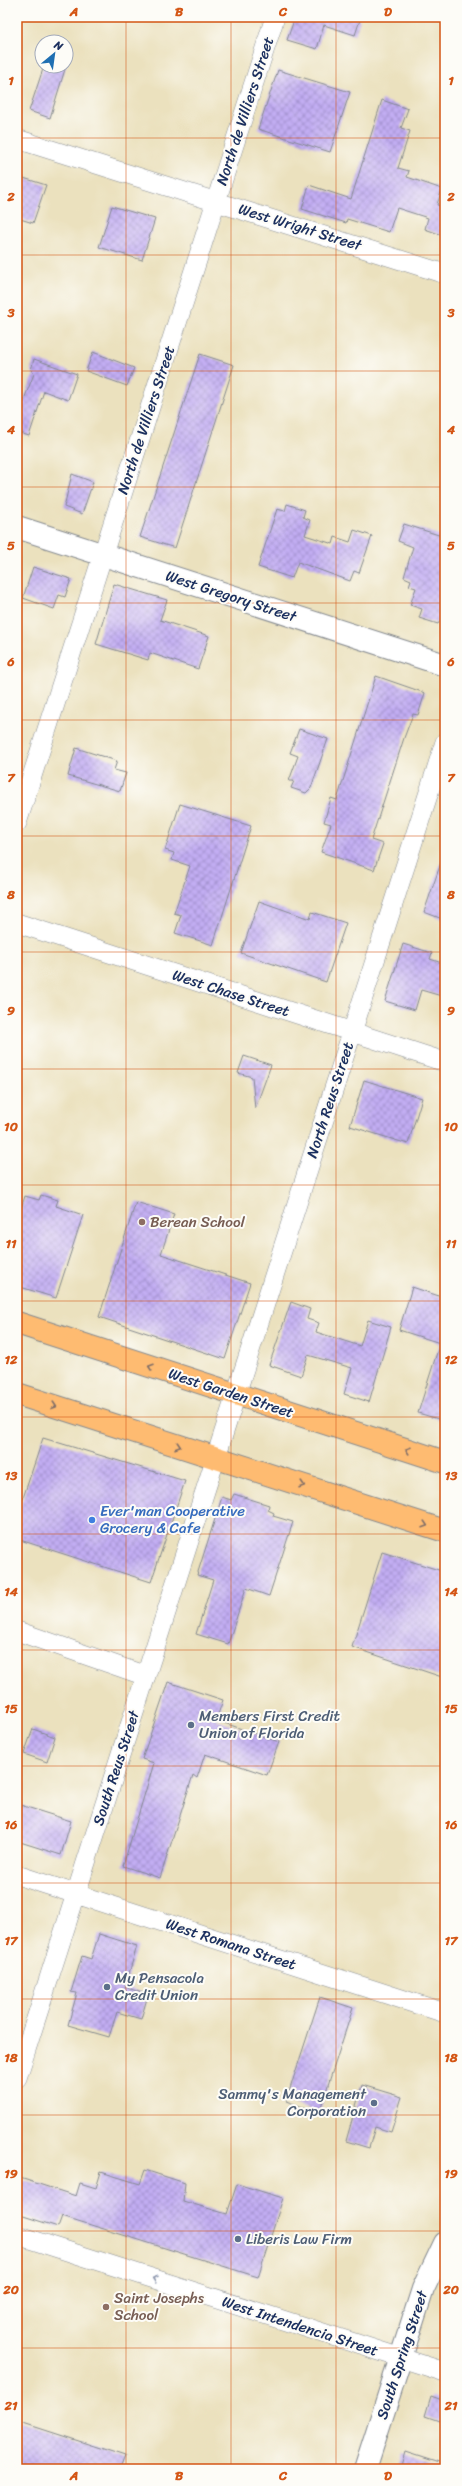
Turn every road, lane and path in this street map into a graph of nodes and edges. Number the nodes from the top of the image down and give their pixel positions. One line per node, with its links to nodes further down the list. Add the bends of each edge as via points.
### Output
1 (275, 17): 3 (street, North de Villiers Street)
2 (17, 139): 3 (street, West Wright Street)
3 (216, 201): 4 (street, West Wright Street); 6 (street, North de Villiers Street)
4 (445, 274)
5 (17, 527): 6 (street, West Gregory Street)
6 (102, 555): 7 (street, West Gregory Street); 9 (street, North de Villiers Street)
7 (445, 665)
8 (445, 742): 11 (street, North Reus Street)
9 (17, 823)
10 (17, 923): 11 (street, West Chase Street)
11 (352, 1032): 12 (street, West Chase Street); 15 (street, North Reus Street)
12 (445, 1062)
13 (17, 1323): 15 (main road, West Garden Street, one-way to 13)
14 (17, 1394): 16 (main road, one-way to 16)
15 (236, 1394): 16 (street, North Reus Street); 17 (main road, West Garden Street, one-way to 15)
16 (216, 1458): 18 (main road, one-way to 18); 20 (street, South Reus Street)
17 (445, 1462)
18 (445, 1532)
19 (17, 1632): 20 (street)
20 (146, 1676): 22 (street, South Reus Street)
21 (17, 1875): 22 (street, West Romana Street)
22 (75, 1894): 23 (street, West Romana Street); 24 (street, South Reus Street)
23 (445, 2013)
24 (17, 2078)
25 (17, 2234): 27 (street, West Intendencia Street, one-way to 25)
26 (445, 2243): 27 (street, South Spring Street, via 423,2288)
27 (400, 2358): 28 (street, West Intendencia Street); 29 (street, South Spring Street)
28 (445, 2372)
29 (365, 2469)

